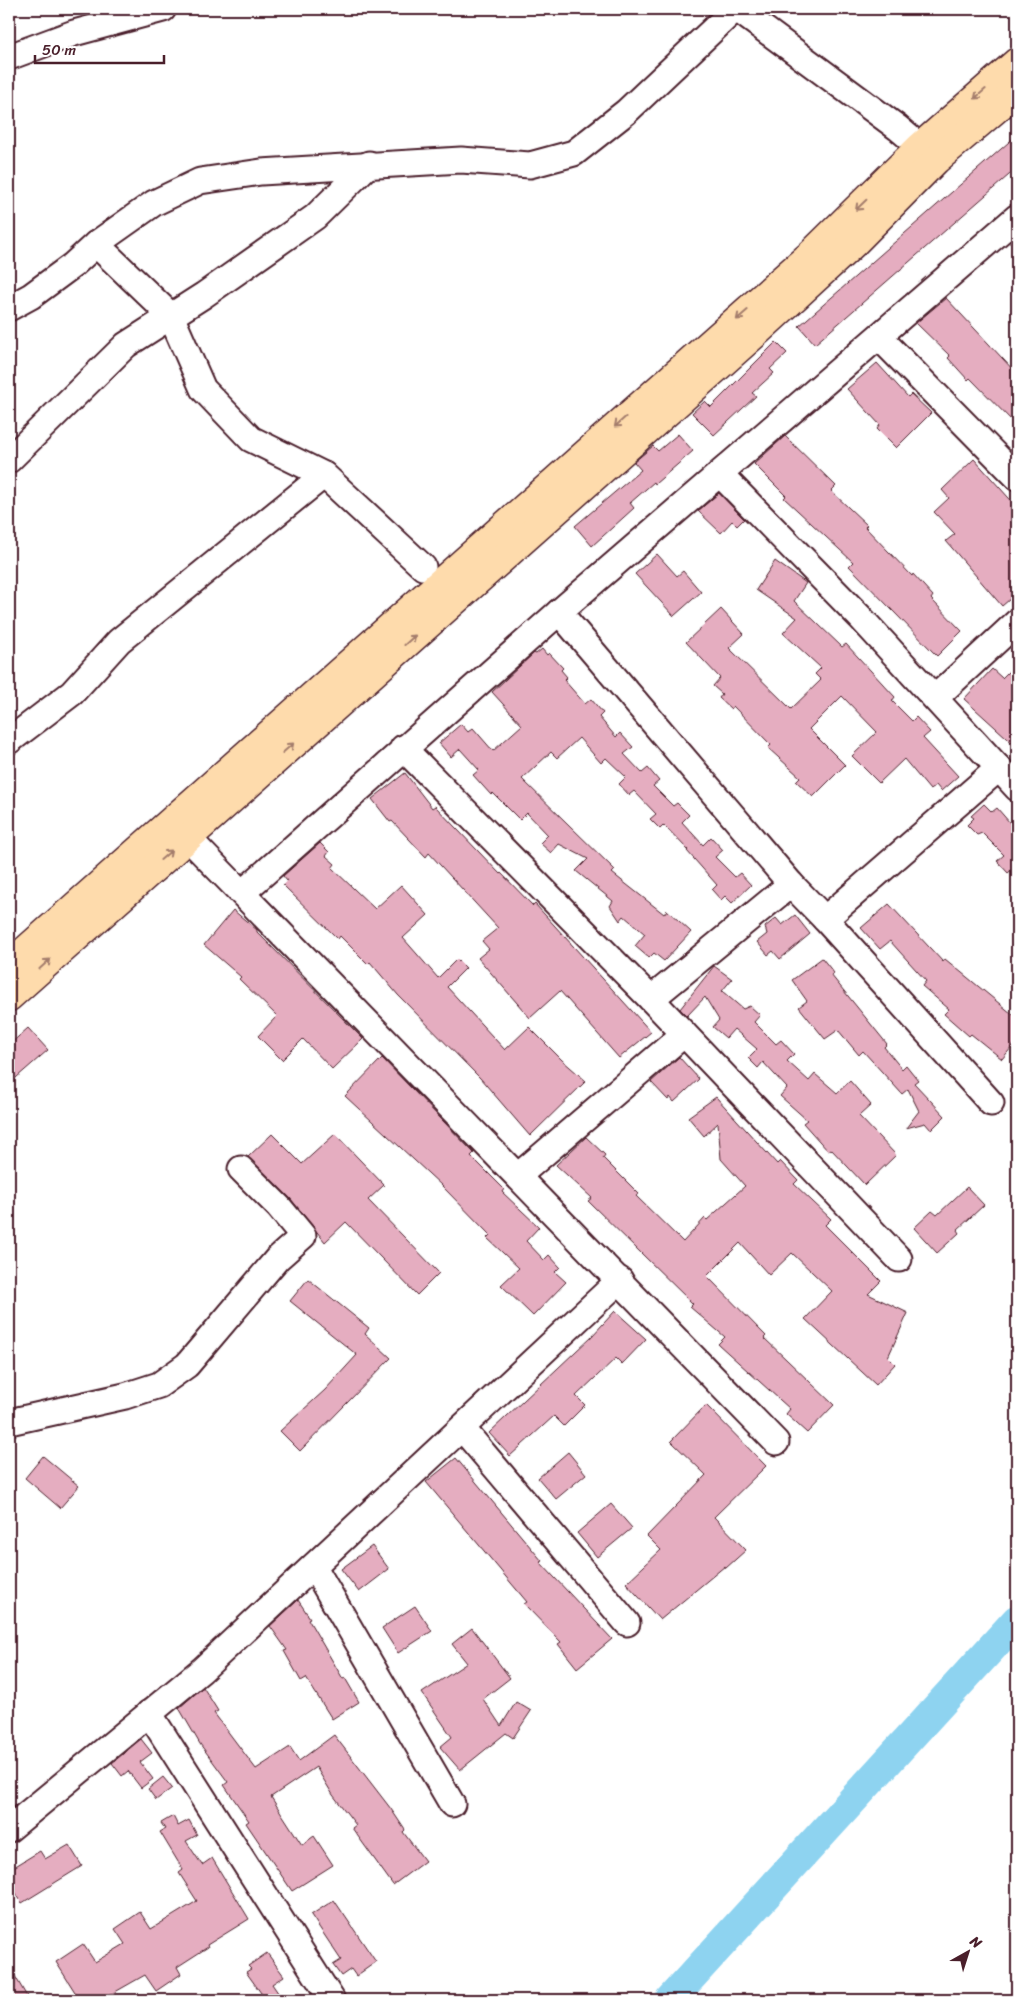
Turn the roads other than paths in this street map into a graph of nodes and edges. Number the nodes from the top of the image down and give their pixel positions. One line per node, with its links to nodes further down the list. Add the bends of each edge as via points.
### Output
1 (163, 9): 3 (street, via 74,33)
2 (736, 9): 6 (street, via 898,128); 7 (street, via 626,112 574,153 530,165 462,160)
3 (9, 57)
4 (1017, 62): 6 (main road, one-way to 6)
5 (1017, 91): 6 (main road)
6 (928, 154): 25 (main road, one-way to 6, via 854,243); 29 (main road, one-way to 29)
7 (368, 164): 9 (street, via 261,172 200,181 154,203); 11 (street, via 315,217)
8 (1017, 217): 12 (street)
9 (96, 244): 10 (street, via 32,296); 11 (street)
10 (9, 308)
11 (171, 316): 13 (street, via 126,345); 15 (street, via 203,389 251,439)
12 (879, 338): 14 (street); 16 (street)
13 (9, 460)
14 (720, 474): 18 (street); 20 (street)
15 (324, 475): 17 (street); 21 (street, via 120,642 72,692)
16 (1017, 477)
17 (423, 567)
18 (559, 612): 22 (street); 26 (street)
19 (1017, 622): 20 (street)
20 (934, 698): 23 (street)
21 (9, 741)
22 (402, 748): 27 (street); 31 (street)
23 (999, 768): 24 (street); 28 (street)
24 (1017, 788)
25 (187, 837): 27 (street); 30 (main road, one-way to 25)
26 (791, 884): 28 (street); 31 (street)
27 (242, 893): 35 (street)
28 (825, 919): 33 (street)
29 (9, 965)
30 (9, 997)
31 (651, 998): 32 (street)
32 (684, 1034): 35 (street); 36 (street)
33 (992, 1103)
34 (241, 1169): 38 (street, via 303,1236 277,1259 187,1365 159,1385 125,1396)
35 (518, 1176): 37 (street)
36 (898, 1259)
37 (620, 1280): 39 (street); 40 (street)
38 (9, 1422)
39 (462, 1428): 41 (street); 42 (street)
40 (776, 1442)
41 (314, 1567): 43 (street); 44 (street)
42 (627, 1623)
43 (149, 1714): 45 (street); 46 (street)
44 (452, 1804)
45 (9, 1829)
46 (332, 2000)

